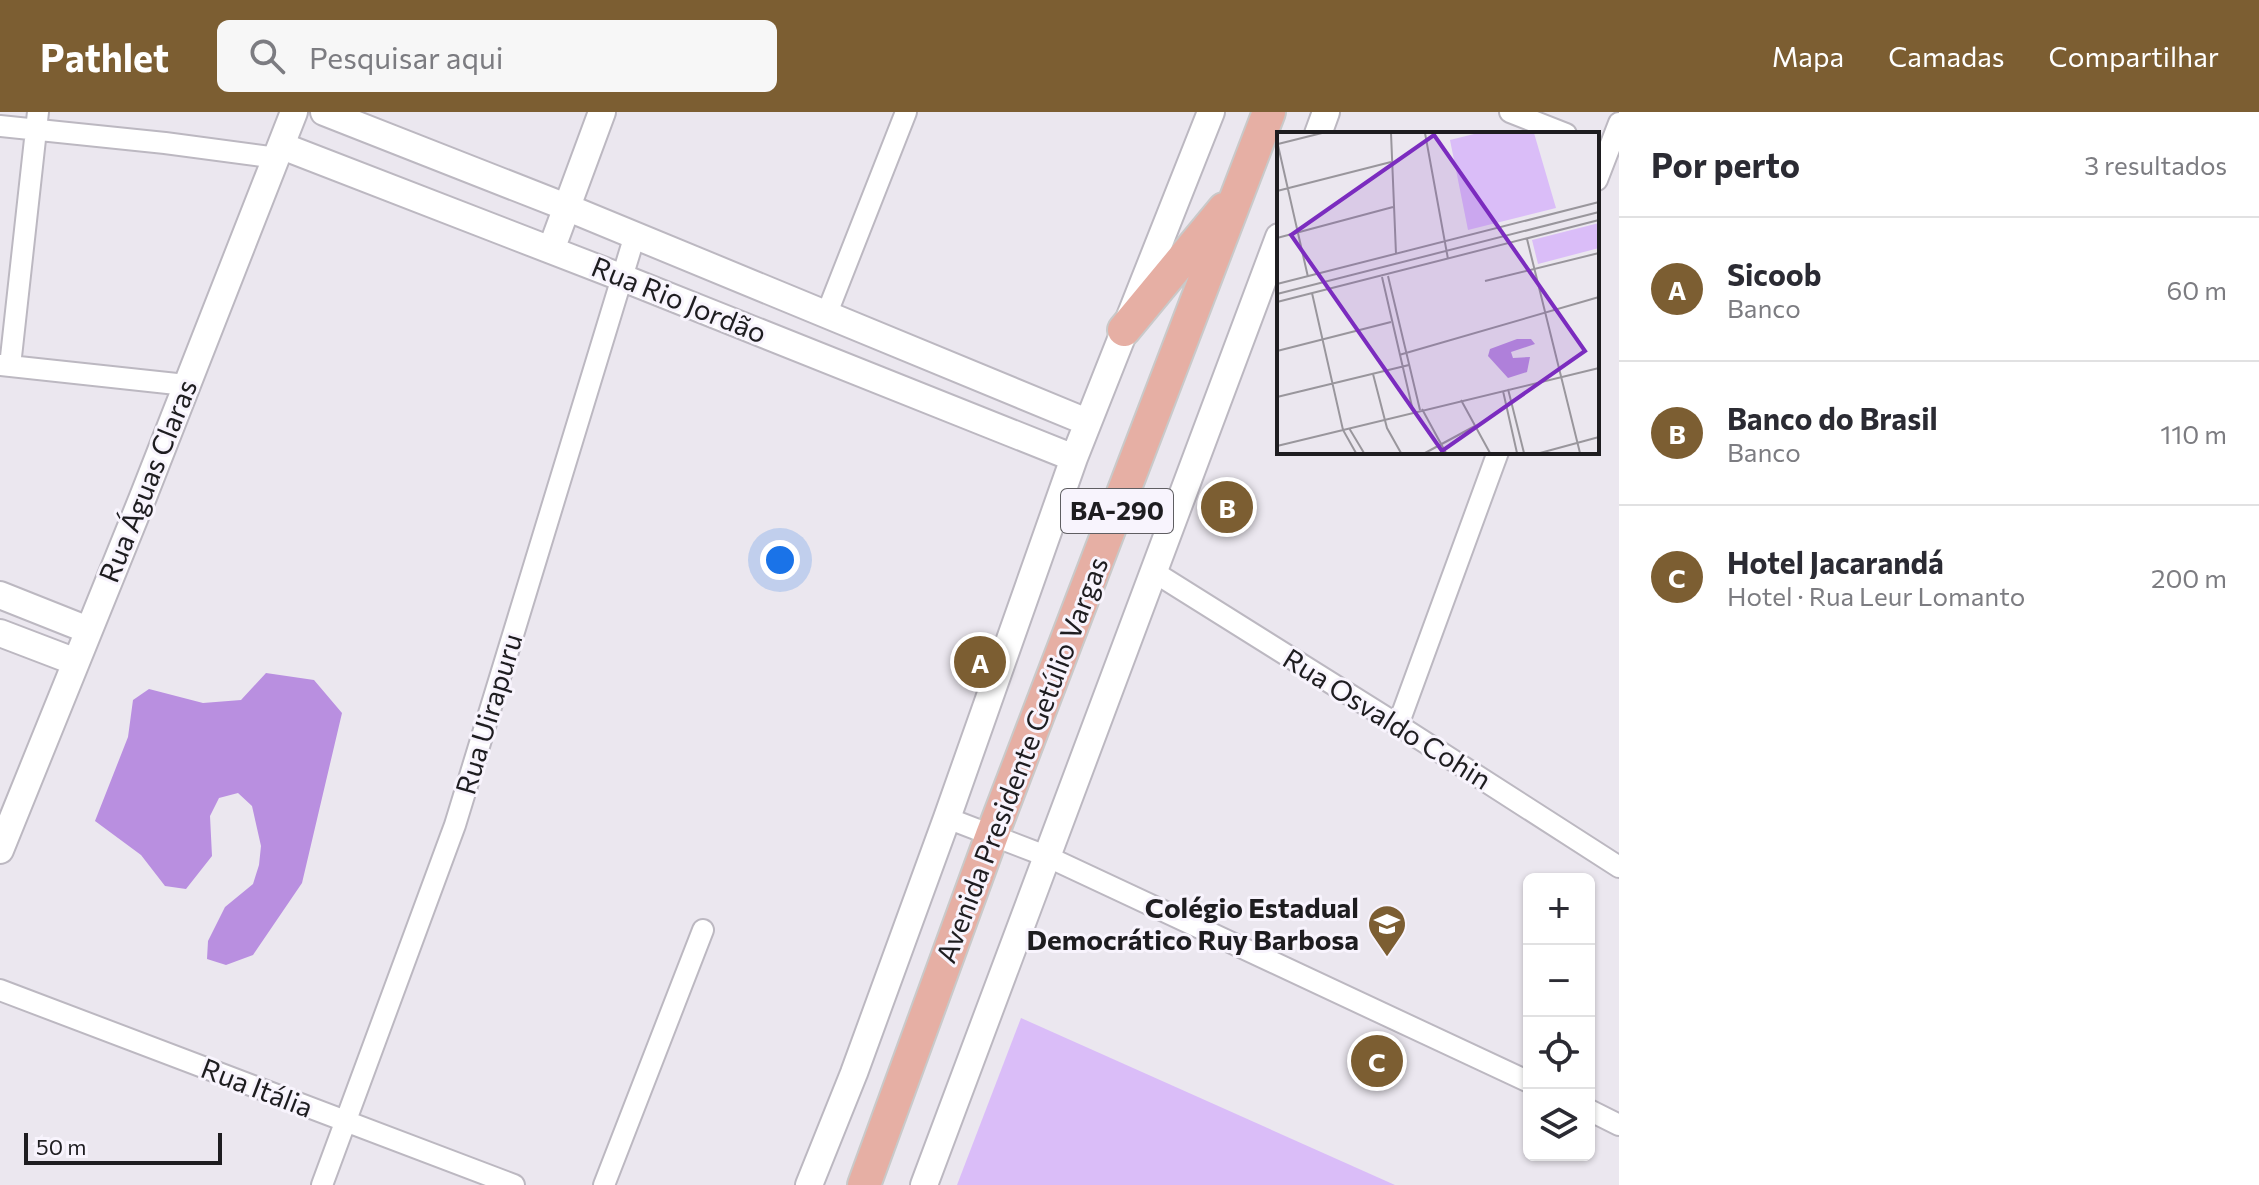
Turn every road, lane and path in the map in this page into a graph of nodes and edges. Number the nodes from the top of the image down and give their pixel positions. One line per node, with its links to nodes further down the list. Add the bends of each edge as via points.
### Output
1 (294, 112): 15 (street, Rua Águas Claras)
2 (324, 112): 18 (street, Rua Rio Jordão)
3 (602, 112): 18 (street)
4 (906, 112): 23 (street)
5 (1211, 112): 24 (street, Avenida Presidente Getúlio Vargas)
6 (1269, 112): 17 (main road, Avenida Presidente Getúlio Vargas / BA-290)
7 (1326, 112): 12 (street)
8 (1510, 112): 13 (street)
9 (37, 120): 11 (street); 15 (street, via 165,143); 25 (street)
10 (1619, 123): 14 (street)
11 (0, 126)
12 (1319, 132)
13 (1561, 132)
14 (1608, 151): 16 (street)
15 (280, 152): 21 (street, Rua Rio Jordão); 26 (street, Rua Águas Claras)
16 (1599, 175)
17 (1242, 188): 24 (main road); 37 (main road, Avenida Presidente Getúlio Vargas / BA-290)
18 (566, 207): 19 (street, Rua Rio Jordão); 21 (street)
19 (635, 235): 22 (street, Rua Uirapuru); 23 (street, Rua Rio Jordão)
20 (1277, 242): 30 (street, Avenida Presidente Getúlio Vargas)
21 (551, 250): 22 (street, Rua Rio Jordão)
22 (623, 278): 29 (street, Rua Rio Jordão); 45 (street, Rua Uirapuru, via 455,825)
23 (827, 313): 27 (street, Rua Rio Jordão)
24 (1124, 330): 27 (street, Avenida Presidente Getúlio Vargas)
25 (5, 365): 26 (street)
26 (186, 385): 32 (street, Rua Águas Claras)
27 (1087, 422): 29 (street, Avenida Presidente Getúlio Vargas)
28 (1497, 454): 35 (street)
29 (1074, 458): 36 (street, Avenida Presidente Getúlio Vargas)
30 (1154, 572): 35 (street, Rua Osvaldo Cohin); 39 (street, Avenida Presidente Getúlio Vargas)
31 (0, 595): 32 (street)
32 (88, 630): 34 (street, Rua Águas Claras)
33 (0, 633): 34 (street)
34 (76, 662): 38 (street, Rua Águas Claras)
35 (1398, 725): 40 (street, Rua Osvaldo Cohin)
36 (947, 818): 37 (street); 50 (street, Avenida Presidente Getúlio Vargas)
37 (992, 835): 39 (street); 51 (main road, Avenida Presidente Getúlio Vargas / BA-290)
38 (0, 850)
39 (1046, 856): 43 (street); 52 (street, Avenida Presidente Getúlio Vargas)
40 (1619, 867)
41 (703, 930): 49 (street)
42 (0, 990): 45 (street, Rua Itália)
43 (1523, 1079)
44 (1595, 1113): 46 (street)
45 (346, 1122): 47 (street, Rua Uirapuru); 48 (street, Rua Itália)
46 (1619, 1125)
47 (322, 1185)
48 (514, 1185)
49 (604, 1185)
50 (809, 1185)
51 (864, 1185)
52 (924, 1185)

